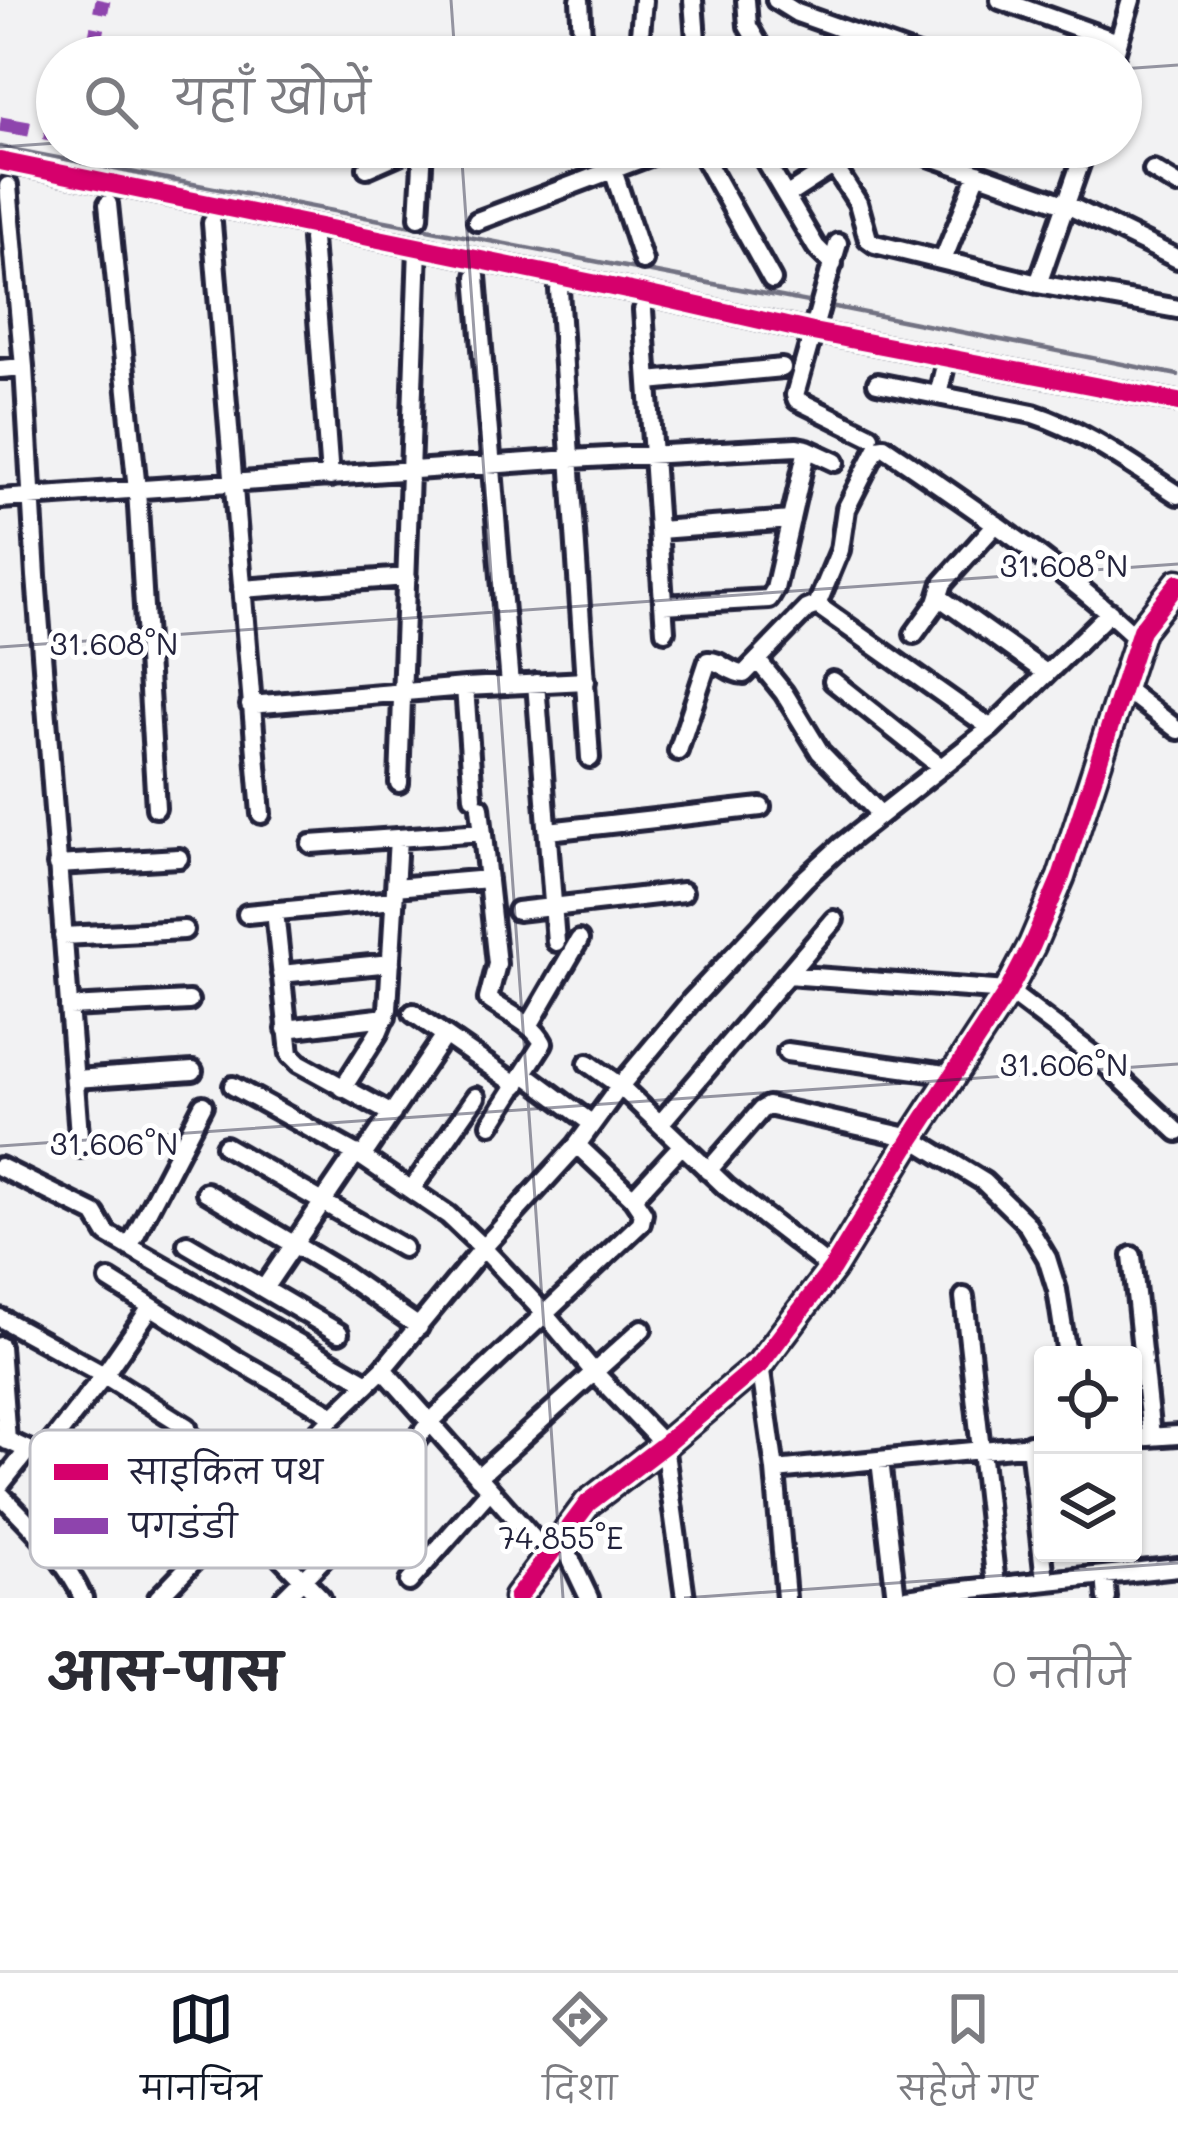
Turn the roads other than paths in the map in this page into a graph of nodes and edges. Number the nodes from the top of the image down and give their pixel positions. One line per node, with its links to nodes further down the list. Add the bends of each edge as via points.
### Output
1 (580, 0): 9 (street)
2 (644, 0): 10 (street)
3 (694, 0): 11 (street)
4 (746, 0): 12 (street)
5 (1000, 0): 8 (street)
6 (1131, 0): 15 (street)
7 (784, 2): 13 (street)
8 (1044, 8): 14 (street)
9 (582, 36)
10 (640, 36)
11 (697, 36)
12 (754, 36)
13 (861, 36)
14 (1092, 36)
15 (1120, 36)
16 (0, 160): 17 (street)
17 (36, 167)
18 (38, 168): 40 (street)
19 (419, 168): 35 (street)
20 (618, 168): 27 (street)
21 (710, 168): 46 (street)
22 (769, 168): 32 (street)
23 (829, 168): 32 (street)
24 (836, 168): 42 (street, via 868,239)
25 (964, 168): 29 (street)
26 (1079, 168): 34 (street)
27 (613, 170): 36 (street); 43 (street)
28 (1153, 170): 30 (street)
29 (978, 173): 34 (street); 42 (street)
30 (1178, 185)
31 (8, 186): 53 (street)
32 (786, 196): 44 (street)
33 (108, 204): 69 (street)
34 (1067, 205): 41 (street); 47 (street)
35 (419, 217)
36 (477, 221)
37 (212, 223): 68 (street)
38 (312, 239): 67 (street)
39 (838, 243): 44 (street)
40 (418, 247): 51 (street); 66 (street)
41 (1178, 259)
42 (943, 260): 47 (street)
43 (643, 261)
44 (832, 264): 51 (street)
45 (476, 276): 65 (street)
46 (772, 280)
47 (1038, 284): 49 (street)
48 (559, 290): 63 (street)
49 (1178, 309)
50 (643, 310): 56 (street)
51 (814, 329): 52 (street); 60 (street, via 797,400)
52 (947, 357): 58 (street); 59 (street)
53 (24, 367): 55 (street); 71 (street)
54 (782, 368): 56 (street)
55 (0, 369)
56 (649, 381): 62 (street)
57 (877, 383): 58 (street)
58 (938, 395): 70 (street, via 1056,421)
59 (1178, 402)
60 (870, 436)
61 (807, 449): 62 (street); 64 (street); 73 (street)
62 (655, 454): 63 (street); 75 (street)
63 (571, 459): 65 (street); 88 (street)
64 (835, 462)
65 (491, 465): 66 (street); 91 (street)
66 (408, 472): 67 (street); 76 (street)
67 (330, 477): 68 (street)
68 (233, 483): 69 (street); 78 (street)
69 (137, 490): 71 (street); 103 (street)
70 (1178, 495)
71 (32, 496): 72 (street); 111 (street)
72 (0, 499)
73 (791, 520): 75 (street); 80 (street, via 769,599)
74 (996, 524): 79 (street); 81 (street, via 877,448 846,509); 82 (street)
75 (659, 530): 80 (street)
76 (407, 577): 78 (street); 94 (street)
77 (1178, 583): 85 (street)
78 (242, 590): 95 (street)
79 (938, 597): 84 (street); 87 (street)
80 (663, 605): 83 (street)
81 (818, 605): 86 (street); 96 (street)
82 (1110, 612): 85 (street); 87 (street)
83 (665, 631)
84 (914, 634)
85 (1138, 639): 92 (street)
86 (758, 661): 98 (street, via 741,674 708,661); 105 (street, via 814,744)
87 (1046, 673): 96 (street)
88 (586, 681): 90 (street); 99 (street)
89 (833, 681): 100 (street)
90 (536, 683): 91 (street); 106 (street)
91 (510, 685): 93 (street)
92 (1120, 686): 97 (street); 127 (street, via 1051,906)
93 (465, 687): 94 (street); 107 (street)
94 (401, 692): 95 (street); 101 (street)
95 (250, 705): 104 (street)
96 (991, 728): 100 (street)
97 (1178, 730)
98 (678, 751)
99 (590, 758)
100 (941, 767): 105 (street)
101 (399, 783)
102 (761, 807): 106 (street)
103 (156, 808)
104 (261, 814)
105 (880, 814): 141 (street, via 758,928)
106 (548, 831): 115 (street)
107 (483, 832): 108 (street); 112 (street)
108 (398, 838): 109 (street); 114 (street)
109 (311, 844)
110 (179, 858): 111 (street)
111 (57, 865): 121 (street)
112 (488, 879): 114 (street); 132 (street, via 497,964 488,999)
113 (683, 892): 115 (street)
114 (395, 894): 116 (street); 124 (street)
115 (554, 907): 117 (street); 123 (street)
116 (275, 911): 118 (street); 125 (street)
117 (517, 911)
118 (247, 914)
119 (833, 920): 126 (street)
120 (184, 930): 121 (street)
121 (63, 936): 129 (street)
122 (579, 940): 132 (street)
123 (556, 943)
124 (391, 963): 125 (street); 131 (street)
125 (281, 974): 133 (street)
126 (787, 975): 127 (street); 149 (street)
127 (1008, 991): 138 (street); 150 (street)
128 (189, 1000): 129 (street)
129 (69, 1007): 139 (street)
130 (413, 1013): 134 (street)
131 (386, 1017): 133 (street); 143 (street)
132 (529, 1026): 140 (street, via 543,1042)
133 (286, 1029): 143 (street, via 293,1058)
134 (445, 1035): 140 (street); 146 (street)
135 (787, 1052): 138 (street)
136 (588, 1063): 141 (street)
137 (193, 1071): 139 (street)
138 (952, 1076): 151 (street)
139 (74, 1079): 155 (street)
140 (521, 1079): 147 (street); 148 (street)
141 (620, 1086): 147 (street); 149 (street)
142 (232, 1087): 156 (street)
143 (343, 1088): 146 (street)
144 (476, 1097): 159 (street)
145 (203, 1105): 165 (street)
146 (392, 1114): 156 (street)
147 (591, 1123): 152 (street)
148 (491, 1124)
149 (660, 1124): 153 (street)
150 (1178, 1132)
151 (912, 1138): 158 (street, via 768,1106); 169 (street); 180 (street, via 984,1182 1034,1233 1057,1290)
152 (577, 1145): 161 (street); 167 (street)
153 (682, 1145): 158 (street); 161 (street)
154 (225, 1146): 162 (street)
155 (80, 1148)
156 (359, 1155): 159 (street); 162 (street)
157 (0, 1166): 165 (street, via 95,1214 105,1232)
158 (708, 1171): 169 (street)
159 (411, 1190): 167 (street)
160 (206, 1192): 164 (street)
161 (633, 1198): 174 (street, via 641,1223)
162 (323, 1203): 164 (street); 166 (street)
163 (187, 1244): 171 (street)
164 (294, 1245): 171 (street); 176 (street)
165 (130, 1247): 186 (street)
166 (403, 1248)
167 (483, 1248): 174 (street); 176 (street)
168 (1132, 1256): 181 (street)
169 (832, 1269): 182 (street)
170 (109, 1280): 173 (street)
171 (265, 1287): 178 (street)
172 (964, 1297): 198 (street)
173 (151, 1307): 185 (street); 187 (street)
174 (545, 1315): 184 (street); 188 (street)
175 (0, 1318): 185 (street)
176 (418, 1327): 183 (street)
177 (642, 1329): 184 (street)
178 (339, 1333)
179 (0, 1346): 195 (street)
180 (1066, 1346)
181 (1137, 1346)
182 (760, 1364): 197 (street); 202 (street)
183 (383, 1369): 186 (street); 188 (street)
184 (593, 1371): 197 (street); 203 (street)
185 (104, 1375): 189 (street); 190 (street)
186 (368, 1383): 187 (street)
187 (334, 1416): 191 (street)
188 (429, 1423): 192 (street); 203 (street)
189 (55, 1430)
190 (187, 1430)
191 (320, 1430)
192 (424, 1430)
193 (1178, 1435): 194 (street)
194 (1142, 1437)
195 (3, 1439)
196 (1034, 1444): 198 (street)
197 (664, 1445): 206 (street, via 588,1503); 227 (street)
198 (981, 1450): 201 (street); 218 (street)
199 (1036, 1454): 219 (street)
200 (30, 1458): 204 (street)
201 (880, 1460): 202 (street); 229 (street)
202 (775, 1470): 228 (street)
203 (484, 1484): 206 (street); 207 (street)
204 (0, 1490): 205 (street)
205 (30, 1524)
206 (554, 1545): 225 (street); 226 (street)
207 (426, 1561)
208 (1097, 1562): 215 (street)
209 (1178, 1567): 215 (street)
210 (65, 1568): 222 (street)
211 (187, 1568): 221 (street)
212 (292, 1568): 216 (street)
213 (315, 1568): 216 (street)
214 (421, 1568): 217 (street)
215 (1101, 1576): 219 (street); 231 (street)
216 (304, 1580): 223 (street); 224 (street)
217 (410, 1582)
218 (996, 1586): 219 (street); 220 (street)
219 (1037, 1587)
220 (956, 1595): 230 (street)
221 (162, 1597)
222 (82, 1598)
223 (284, 1598)
224 (321, 1598)
225 (517, 1598)
226 (589, 1598)
227 (685, 1598)
228 (786, 1598)
229 (896, 1598)
230 (907, 1598)
231 (1107, 1598)

